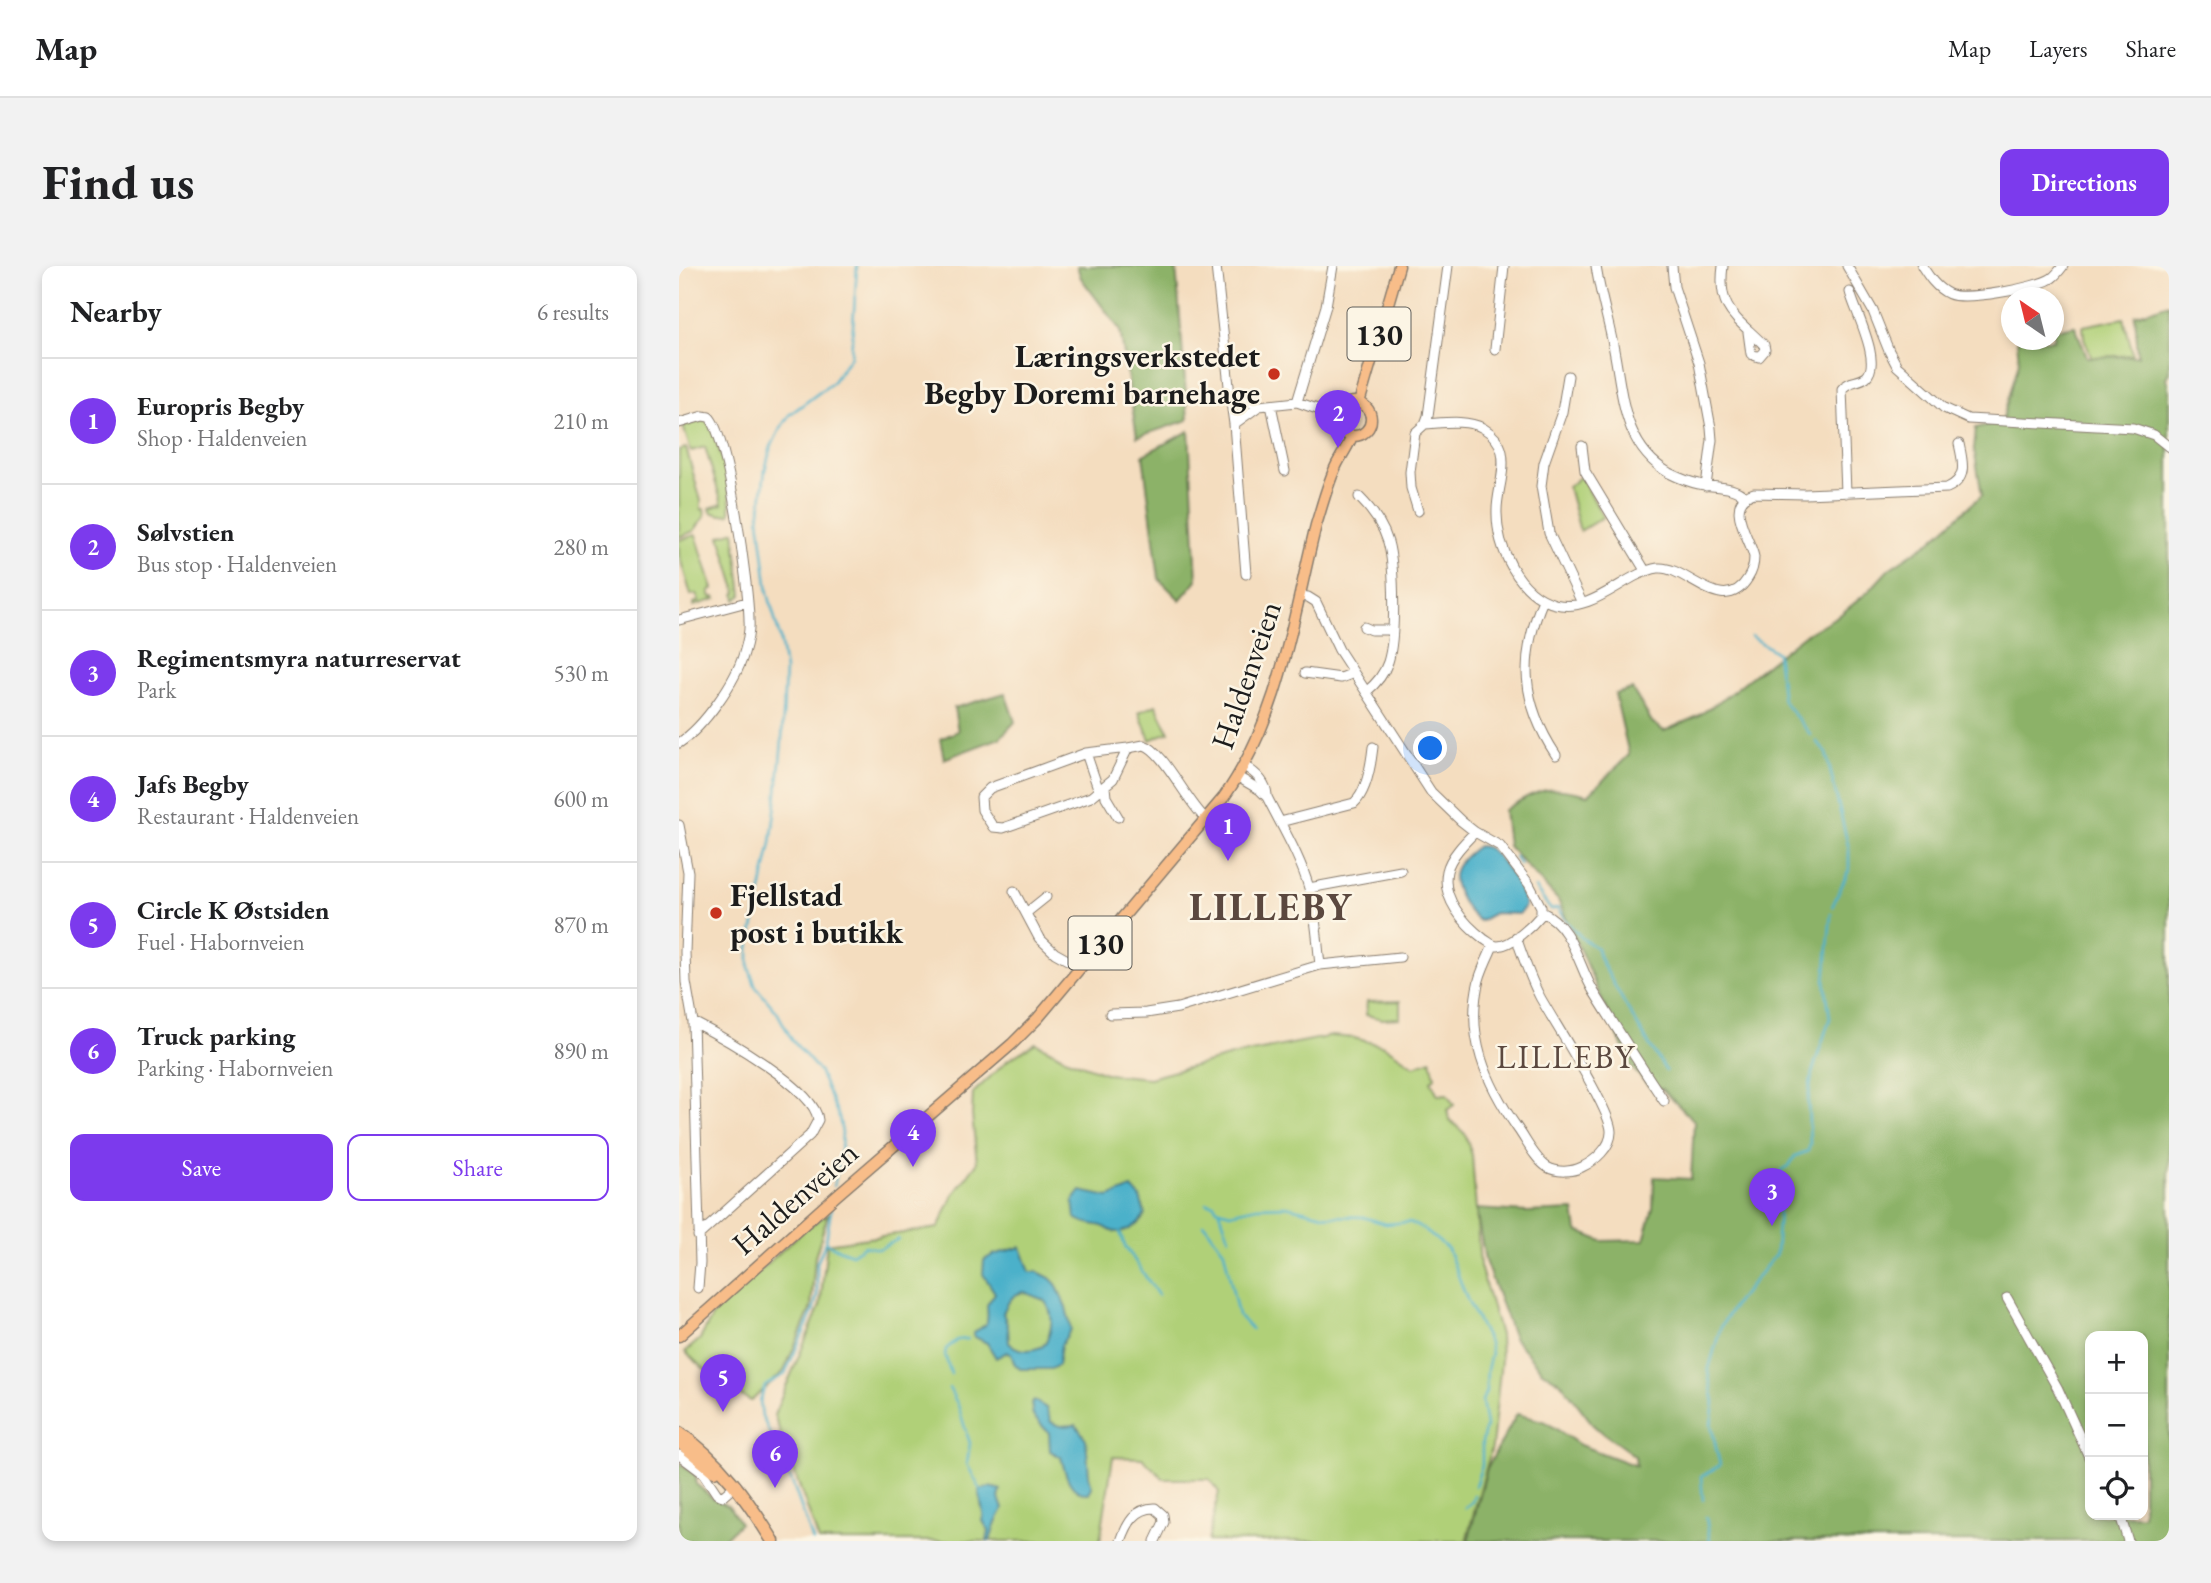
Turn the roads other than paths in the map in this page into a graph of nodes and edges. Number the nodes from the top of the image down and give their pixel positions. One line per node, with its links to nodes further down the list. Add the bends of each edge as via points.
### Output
1 (1216, 266): 16 (street)
2 (1333, 266): 17 (street)
3 (1399, 266): 18 (main road, 130)
4 (1448, 266): 24 (street)
5 (1504, 266): 14 (street)
6 (1596, 266): 30 (street, via 1631,432 1660,467)
7 (1672, 266): 30 (street, via 1674,287 1699,363 1711,428)
8 (1723, 266): 13 (street, via 1725,304)
9 (1847, 266): 28 (street, via 1906,376 1955,415 2011,423 2133,428 2154,435)
10 (1922, 266): 11 (street, via 1938,287 1957,296 1985,296 2043,282)
11 (2063, 266)
12 (1850, 292): 31 (street, via 1867,337 1871,366 1865,378 1842,390)
13 (1748, 332)
14 (1495, 349)
15 (1568, 376): 40 (street, via 1541,486 1549,533)
16 (1230, 395): 20 (street); 23 (street)
17 (1297, 402): 19 (street); 21 (street)
18 (1359, 402): 21 (main road, via 1348,403); 25 (main road, via 1369,409 1371,421 1365,432)
19 (1271, 405): 20 (street); 29 (street)
20 (1259, 406): 23 (street)
21 (1337, 416): 25 (main road, via 1340,429)
22 (679, 423): 39 (street, via 703,416 713,420 733,492)
23 (1234, 424): 36 (street)
24 (1425, 424): 34 (street, via 1415,433 1410,472); 38 (street, via 1469,424 1484,428 1496,440 1503,461 1497,509 1502,542 1520,579)
25 (1352, 436): 37 (main road, Haldenveien / 130, via 1317,523)
26 (1959, 444): 31 (street, via 1963,471 1951,487)
27 (1582, 446): 35 (street, via 1585,471)
28 (2169, 447)
29 (1285, 471)
30 (1706, 486): 33 (street, via 1736,490)
31 (1846, 493): 33 (street, via 1754,492)
32 (1359, 497): 43 (street, via 1388,541)
33 (1745, 497): 35 (street, via 1740,525 1754,562 1740,586 1717,593 1675,570)
34 (1418, 511)
35 (1646, 572): 40 (street)
36 (1246, 574)
37 (1300, 596): 45 (street, via 1316,602); 52 (main road, Haldenveien / 130, via 1266,717)
38 (1543, 600): 40 (street, via 1561,605); 51 (street, via 1527,648 1527,682 1530,701)
39 (747, 602): 41 (street); 47 (street, via 748,636 734,677 717,704)
40 (1582, 603)
41 (679, 620)
42 (1364, 627): 43 (street)
43 (1392, 630): 46 (street, via 1387,665)
44 (1305, 673): 45 (street, via 1341,678)
45 (1354, 673): 46 (street)
46 (1366, 692): 60 (street, via 1431,792)
47 (679, 743)
48 (1373, 747): 58 (street, via 1365,785 1354,803)
49 (1128, 748): 50 (street); 54 (street, via 1113,779); 57 (street, via 1151,747)
50 (1086, 753): 54 (street); 54 (street, via 990,789 981,797 982,810 993,827 1003,828)
51 (1556, 755)
52 (1244, 766): 53 (main road, Haldenveien / 130); 55 (street, via 1260,779)
53 (1238, 777): 55 (street); 57 (main road, Haldenveien / 130)
54 (1102, 789): 56 (street)
55 (1267, 797): 58 (street)
56 (1118, 817)
57 (1205, 818): 74 (main road, Haldenveien / 130)
58 (1280, 822): 62 (street)
59 (679, 825): 63 (street, via 687,860)
60 (1475, 832): 67 (street, via 1500,846 1529,884); 71 (street, via 1447,870 1446,887 1455,909)
61 (1401, 872): 62 (street)
62 (1308, 888): 73 (street)
63 (683, 890): 66 (street)
64 (1014, 891): 68 (street)
65 (1045, 897): 68 (street)
66 (683, 912): 70 (street)
67 (1542, 912): 69 (street); 77 (street, via 1571,943 1592,989)
68 (1026, 913): 74 (street, via 1039,938)
69 (1516, 937): 71 (street); 71 (street, via 1538,994 1611,1124 1611,1137 1602,1152 1572,1171 1551,1169 1540,1160 1507,1112 1479,1056 1473,1027 1476,996)
70 (683, 938): 75 (street)
71 (1493, 946)
72 (1400, 957): 73 (street)
73 (1320, 965): 76 (street, via 1178,1008 1113,1014)
74 (1080, 967): 81 (main road, Haldenveien / 130, via 1038,1018 989,1066)
75 (693, 1021): 78 (street); 78 (street, via 757,1058 815,1107 818,1121 810,1135)
76 (1117, 1025)
77 (1664, 1101)
78 (698, 1236): 79 (street)
79 (698, 1288)
80 (2007, 1298): 85 (street, via 2058,1389)
81 (679, 1336)
82 (679, 1433): 86 (highway, via 704,1452)
83 (679, 1442): 86 (highway)
84 (679, 1455): 86 (street, via 703,1473 717,1494 723,1496)
85 (2089, 1457)
86 (734, 1487): 88 (highway)
87 (2122, 1520): 91 (street)
88 (773, 1541)
89 (1121, 1541): 90 (street, via 1135,1515 1149,1508 1163,1515)
90 (1155, 1541)
91 (2128, 1541)

